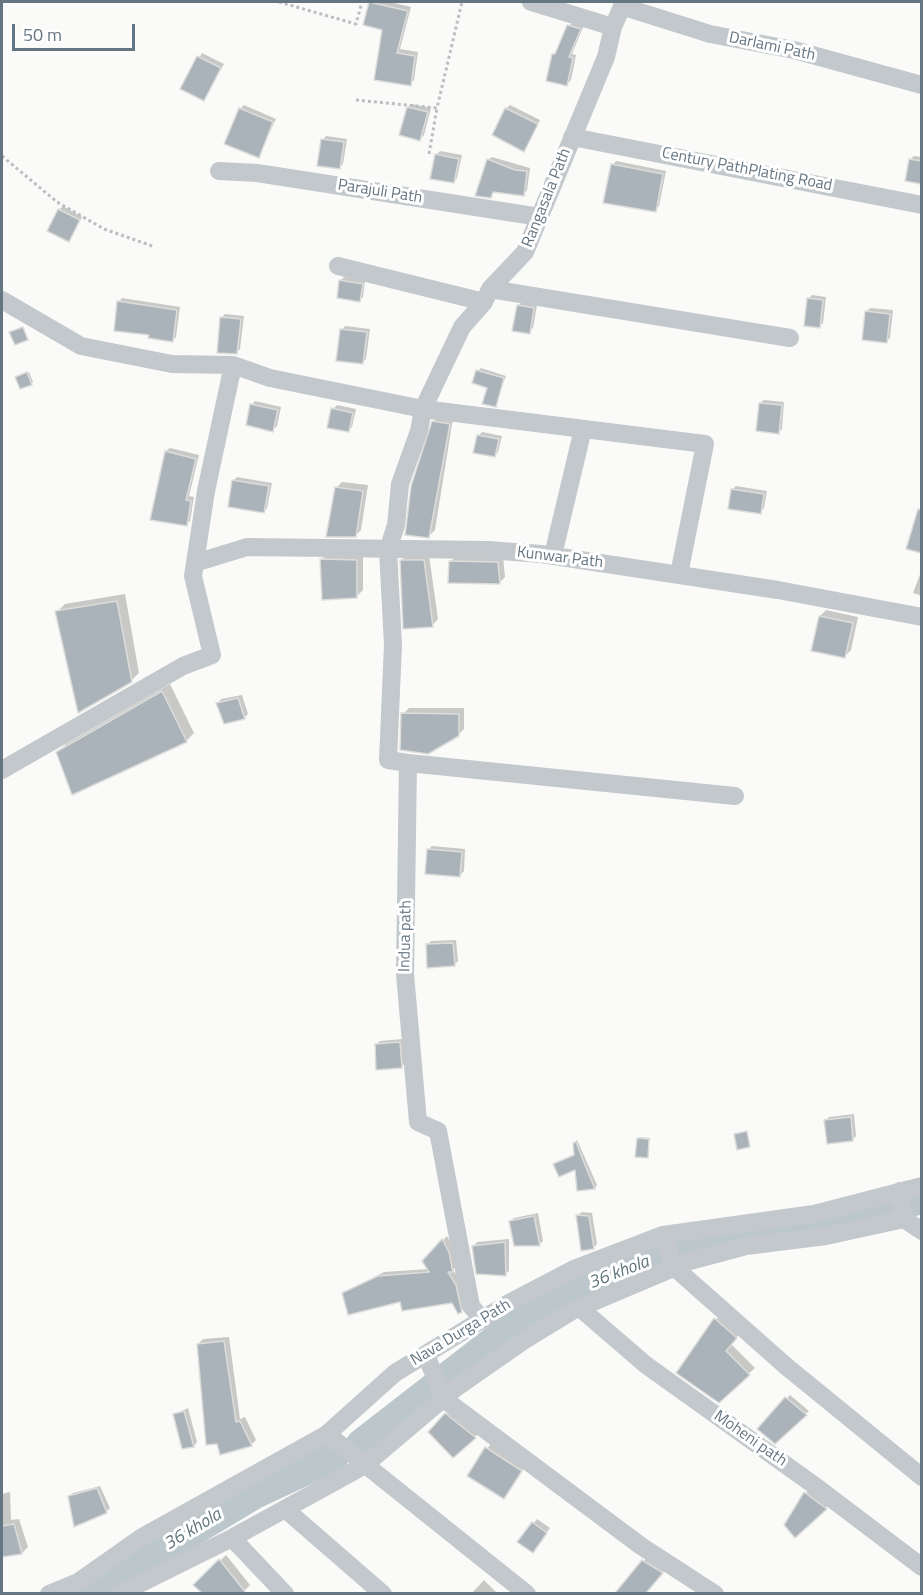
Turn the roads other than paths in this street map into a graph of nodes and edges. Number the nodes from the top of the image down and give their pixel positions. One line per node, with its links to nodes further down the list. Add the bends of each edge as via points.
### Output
1 (531, 2): 3 (street)
2 (624, 4): 3 (street, Rangasala Path); 4 (street, Darlami Path, via 710,34 804,53)
3 (613, 27): 5 (street, Rangasala Path, via 606,57)
4 (921, 85)
5 (572, 136): 7 (street, Century PathPlating Road); 8 (street, Rangasala Path)
6 (219, 171): 8 (street, Parajuli Path, via 257,173)
7 (921, 205)
8 (540, 217): 10 (street, Rangasala Path, via 525,252)
9 (338, 266): 10 (street)
10 (487, 296): 12 (street); 14 (street, Rangasala Path, via 462,327)
11 (2, 300): 13 (street, via 81,346 172,364)
12 (790, 338)
13 (233, 364): 14 (street, via 270,378); 18 (street)
14 (423, 410): 15 (street); 16 (street, Rangasala Path, via 400,484 396,525)
15 (583, 429): 17 (street); 19 (street, via 705,444)
16 (388, 550): 17 (street, Kunwar Path, via 488,550); 18 (street, Kunwar Path, via 247,547); 21 (street, via 393,645 388,760)
17 (553, 555): 19 (street, Kunwar Path)
18 (195, 563): 22 (street, via 193,576 212,655 183,666)
19 (679, 574): 20 (street, Kunwar Path)
20 (921, 617)
21 (408, 763): 23 (street); 31 (street, Indua path, via 405,974 418,1122 438,1131 471,1306)
22 (2, 770)
23 (735, 796)
24 (921, 1186): 25 (street, Nava Durga Path)
25 (900, 1191): 26 (street); 28 (street, Nava Durga Path, via 814,1214)
26 (904, 1219): 27 (street); 29 (street, via 826,1236 746,1246)
27 (921, 1231)
28 (663, 1235): 29 (street); 31 (street, Nava Durga Path, via 574,1269)
29 (674, 1267): 30 (street); 36 (street)
30 (581, 1308): 33 (street, via 523,1341); 39 (street, Moheni path, via 646,1365 812,1482)
31 (483, 1320): 32 (street, Nava Durga Path)
32 (426, 1354): 33 (street); 34 (street, Nava Durga Path, via 395,1373)
33 (444, 1399): 35 (street); 45 (street, via 641,1546)
34 (327, 1434): 35 (street); 40 (street, Nava Durga Path, via 142,1537 78,1582)
35 (365, 1465): 37 (street); 44 (street)
36 (921, 1477)
37 (285, 1509): 38 (street); 43 (street)
38 (232, 1538): 41 (street); 42 (street)
39 (921, 1567)
40 (49, 1593)
41 (119, 1593)
42 (285, 1593)
43 (383, 1593)
44 (527, 1593)
45 (715, 1593)

